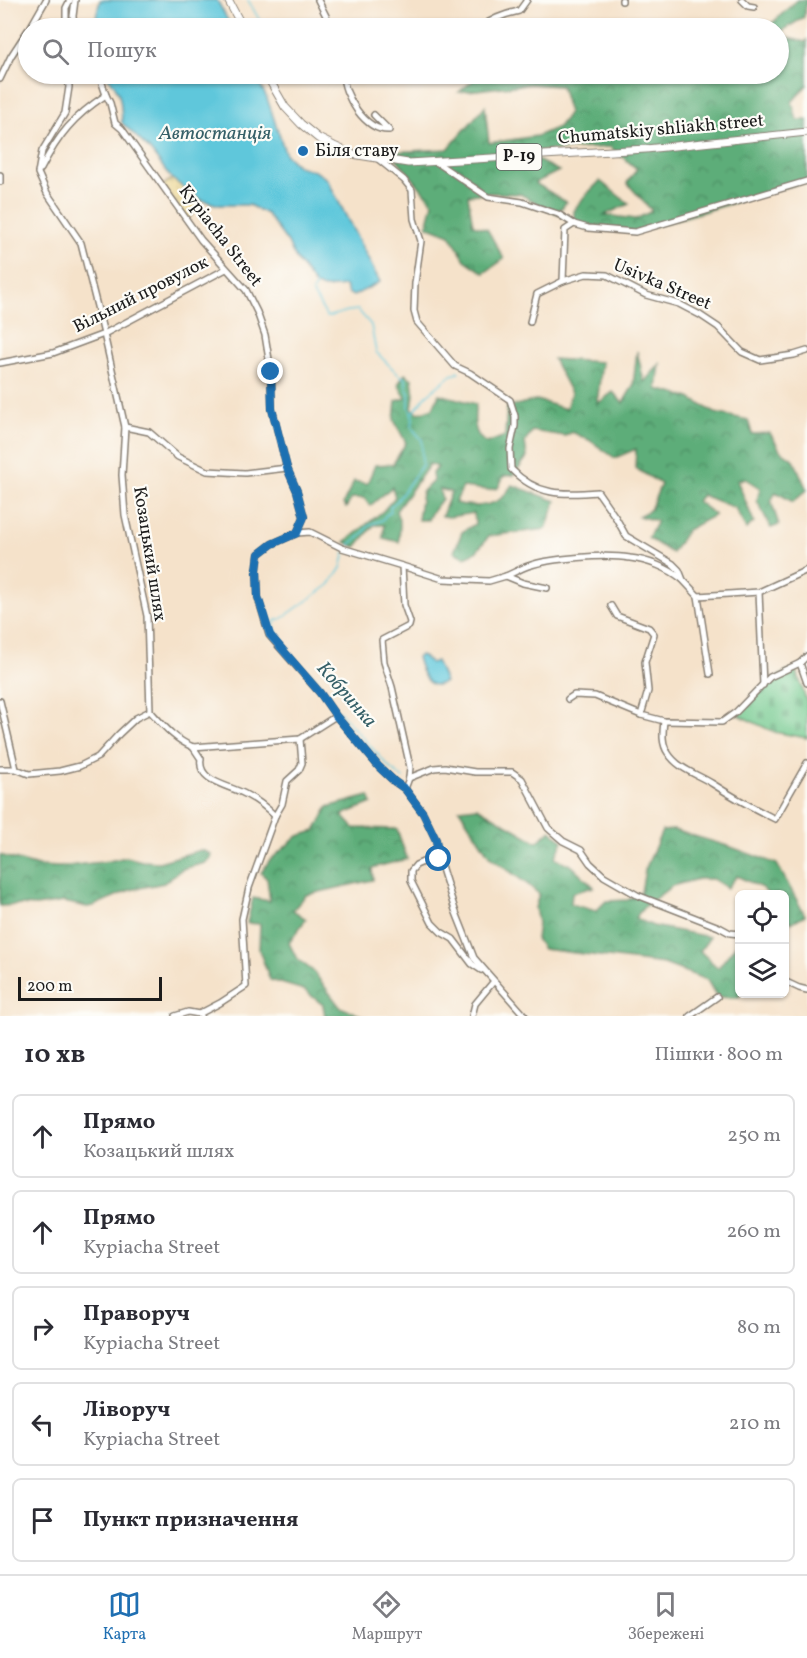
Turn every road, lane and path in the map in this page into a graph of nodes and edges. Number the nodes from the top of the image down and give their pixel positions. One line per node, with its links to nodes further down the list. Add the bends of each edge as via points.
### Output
1 (46, 0): 9 (street)
2 (70, 0): 10 (street)
3 (75, 0): 11 (street)
4 (228, 0): 12 (main road)
5 (318, 0): 13 (street)
6 (527, 0): 14 (street, via 519,11)
7 (742, 0): 8 (street)
8 (754, 7)
9 (35, 18)
10 (66, 18)
11 (73, 18)
12 (238, 18)
13 (327, 18)
14 (498, 18)
15 (18, 46): 16 (street)
16 (0, 79)
17 (69, 84): 26 (street, via 65,112 42,151)
18 (102, 84): 21 (street, Kypiacha Street)
19 (272, 84): 24 (main road, Chumatskiy shliakh street / Р-19, via 285,108 318,138 352,153)
20 (344, 84): 22 (street, via 354,108 370,123 389,130)
21 (106, 95): 26 (street, via 86,108 62,133); 31 (street, Kypiacha Street, via 115,123)
22 (374, 115)
23 (807, 132): 25 (main road, Chumatskiy shliakh street / Р-19, via 646,149)
24 (377, 158): 25 (main road, Chumatskiy shliakh street / Р-19, via 408,164); 45 (street, via 412,190 414,219 421,241 415,283 417,322 455,366 510,400 515,416 510,450 512,469 535,488 549,492 598,492 626,536 673,564)
25 (436, 162): 30 (street, Usivka Street, via 488,197 522,202)
26 (38, 173): 34 (street, Козацький шлях, via 81,243)
27 (0, 175): 29 (street)
28 (807, 181): 30 (street, Usivka Street, via 635,232)
29 (0, 182)
30 (574, 224): 32 (street, via 565,230)
31 (226, 269): 34 (street, Вільний провулок); 38 (street, Kypiacha Street, via 246,290 266,335 272,409)
32 (563, 281): 33 (street, Usivka Street, via 537,294); 35 (street, Usivka Street, via 586,274 607,275 700,315 742,352 760,360)
33 (530, 322)
34 (104, 334): 36 (street, Вільний провулок, via 53,353); 37 (street, Козацький шлях)
35 (807, 351)
36 (0, 363)
37 (125, 427): 38 (street, via 149,432 178,457 207,471 245,473); 57 (street, Козацький шлях, via 125,515 147,616)
38 (287, 468): 39 (street, Kypiacha Street)
39 (304, 517): 40 (street, Kypiacha Street); 41 (street)
40 (310, 532): 41 (street); 42 (street, via 342,548)
41 (297, 533): 59 (street, via 259,554 258,597 270,635)
42 (402, 566): 44 (street, via 443,579 489,581); 66 (street, via 409,626 382,640 410,767)
43 (807, 570): 47 (street)
44 (506, 576): 45 (street, via 528,566 593,557 630,558 662,567); 46 (street)
45 (683, 580): 48 (street)
46 (547, 588)
47 (759, 592): 48 (street); 54 (street)
48 (698, 596): 52 (street)
49 (611, 606): 58 (street, via 617,616 649,628 654,634 645,662 648,691)
50 (807, 656): 51 (street)
51 (800, 663): 53 (street); 54 (street, via 770,677)
52 (710, 674)
53 (807, 683)
54 (763, 685): 60 (street, via 722,722)
55 (568, 699): 58 (street, via 574,695 595,696)
56 (0, 701): 65 (street)
57 (150, 711): 62 (street, via 173,735); 65 (street, via 136,718 98,757 80,766 29,774)
58 (641, 715): 60 (street)
59 (336, 716): 61 (street); 67 (street, via 379,767)
60 (664, 721): 63 (street, via 666,751 679,766 775,819)
61 (300, 739): 62 (street); 68 (street, via 302,763 287,781)
62 (194, 747): 68 (street, via 204,774 256,800)
63 (807, 762)
64 (0, 769): 65 (street)
65 (16, 769)
66 (409, 778): 67 (street); 70 (street, via 445,767 512,772 522,779 548,828 581,850 604,876 637,895)
67 (405, 789): 69 (street, via 423,813)
68 (275, 816): 76 (street, via 242,919 246,986)
69 (439, 855): 71 (street, via 474,958); 71 (street, via 416,865 411,881 432,923 453,939 472,964)
70 (735, 934)
71 (489, 975): 72 (street)
72 (494, 981): 78 (street, via 475,1004); 79 (street)
73 (789, 983): 74 (street)
74 (807, 990)
75 (717, 997): 80 (street)
76 (200, 1015): 77 (street, via 188,1012)
77 (175, 1016)
78 (472, 1016)
79 (525, 1016)
80 (690, 1016)

